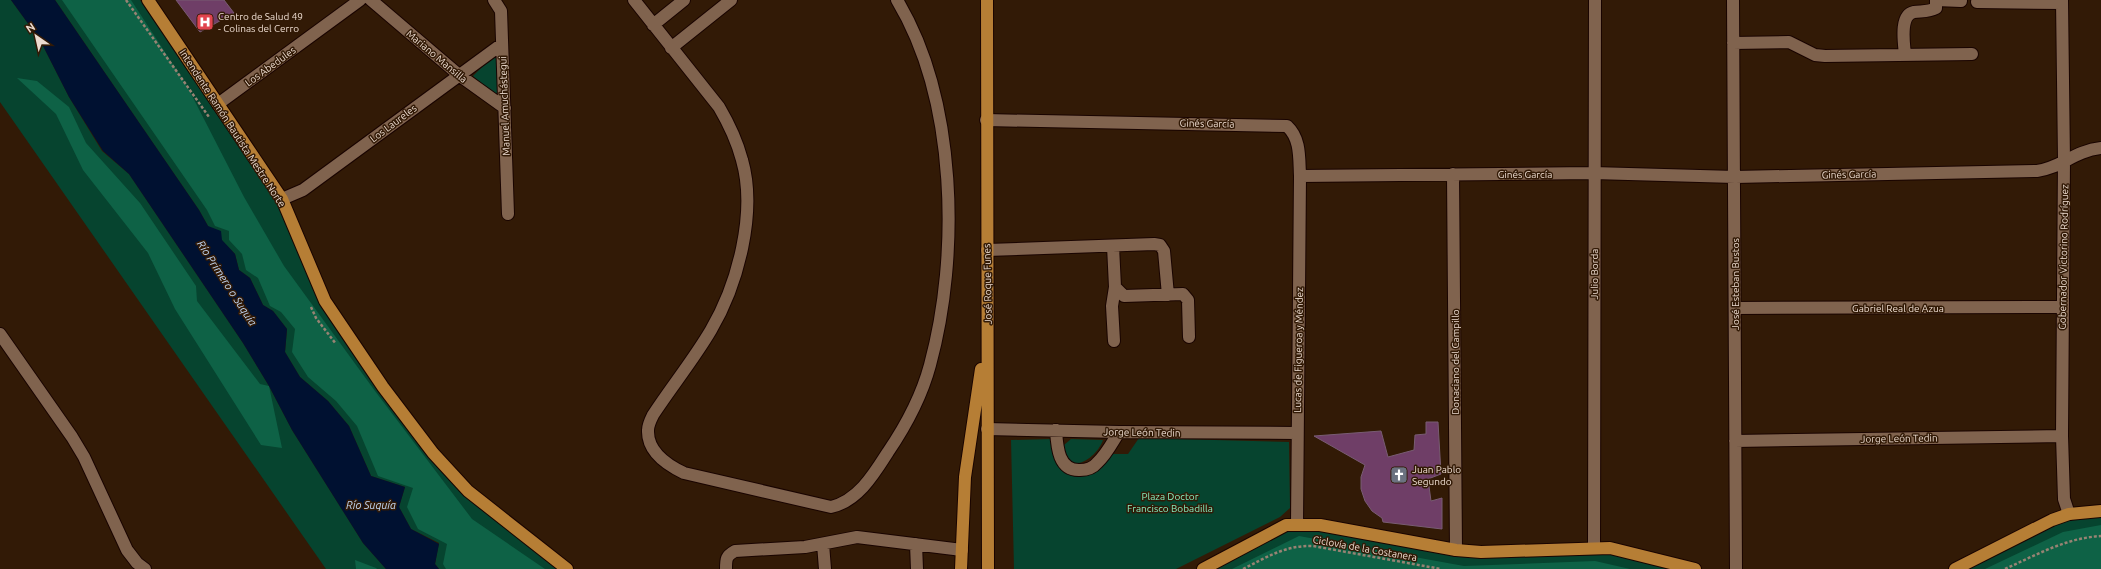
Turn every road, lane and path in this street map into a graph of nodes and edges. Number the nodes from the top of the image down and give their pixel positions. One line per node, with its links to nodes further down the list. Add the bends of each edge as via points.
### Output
1 (148, 0): 23 (main road, Intendente Ramón Bautista Mestre Norte)
2 (360, 0): 23 (street, Los Abedules)
3 (371, 0): 22 (street, Mariano Mansilla)
4 (494, 0): 18 (street, Manuel Amuchástegui, via 501,11)
5 (634, 0): 16 (street)
6 (684, 0): 16 (street)
7 (731, 0): 19 (street)
8 (897, 0): 19 (street, via 916,37 934,90 940,121 948,217 943,295 930,367 897,439 854,497 831,507 684,473 663,462 650,439 648,430 653,415 711,330 723,307 744,243 747,211 743,161 730,125 719,107)
9 (986, 0): 25 (main road, José Roque Funes)
10 (1595, 0): 28 (street, Julio Borda)
11 (1733, 0): 17 (street, José Esteban Bustos)
12 (1936, 0): 13 (street); 21 (street, via 1936,8 1931,11 1913,12 1907,16 1904,23)
13 (1960, 1)
14 (2062, 1): 15 (street); 27 (street, Gobernador Victorino Rodríguez)
15 (1977, 2)
16 (653, 25): 19 (street)
17 (1733, 43): 21 (street, via 1789,42 1815,55 1825,56); 31 (street, José Esteban Bustos)
18 (502, 44): 22 (street, Los Laureles); 24 (street, Manuel Amuchástegui)
19 (671, 48)
20 (1972, 54): 21 (street)
21 (1905, 55)
22 (459, 75): 24 (street, Mariano Mansilla); 32 (street, Los Laureles, via 303,190)
23 (218, 104): 32 (main road, Intendente Ramón Bautista Mestre Norte)
24 (505, 108): 33 (street, Manuel Amuchástegui)
25 (986, 120): 30 (street, Ginés García, via 1287,126 1296,137); 35 (main road, José Roque Funes)
26 (2101, 148): 27 (street, Ginés García, via 2086,149)
27 (2064, 160): 31 (street, Ginés García, via 2050,169 2037,171); 39 (street, Gobernador Victorino Rodríguez)
28 (1593, 173): 29 (street, Ginés García); 31 (street, Ginés García); 56 (street, Julio Borda)
29 (1453, 174): 30 (street, Ginés García); 58 (street, Donaciano del Campillo)
30 (1300, 176): 47 (street, Lucas de Figueroa y Méndez)
31 (1734, 177): 38 (street, José Esteban Bustos)
32 (282, 199): 60 (main road, Intendente Ramón Bautista Mestre Norte, via 325,301 383,387 433,453 468,491)
33 (508, 214)
34 (1112, 246): 35 (street); 36 (street); 37 (street, via 1160,246 1164,251)
35 (986, 250): 40 (main road, José Roque Funes)
36 (1115, 287): 37 (street, via 1124,296); 43 (street, via 1112,306)
37 (1168, 295): 42 (street, via 1187,296)
38 (1735, 308): 39 (street, Gabriel Real de Azua); 49 (street, José Esteban Bustos)
39 (2062, 308): 48 (street, Gobernador Victorino Rodríguez)
40 (988, 328): 44 (main road, José Roque Funes); 57 (main road, via 965,478)
41 (0, 334): 59 (street, via 72,437 84,457 127,550)
42 (1189, 337)
43 (1114, 341)
44 (987, 429): 45 (street, Jorge León Tedin); 65 (main road, José Roque Funes)
45 (1056, 430): 46 (street, Jorge León Tedin); 46 (street, via 1059,456 1068,468 1074,470 1097,464)
46 (1118, 432): 47 (street, Jorge León Tedin)
47 (1297, 433): 52 (street, Lucas de Figueroa y Méndez)
48 (2062, 436): 49 (street, Jorge León Tedin); 51 (street, Gobernador Victorino Rodríguez, via 2064,499)
49 (1735, 440): 70 (street, José Esteban Bustos)
50 (2101, 511): 51 (main road)
51 (2069, 514): 71 (main road)
52 (1297, 524): 58 (main road, via 1320,525); 66 (main road, via 1286,526)
53 (2101, 536): 72 (path, via 2084,537 2057,545)
54 (824, 544): 55 (street, via 857,537); 61 (street, via 735,551 728,554); 62 (street)
55 (916, 544): 57 (street); 63 (street)
56 (1594, 547): 58 (main road, via 1481,552); 69 (main road, via 1610,548)
57 (962, 550): 64 (main road)
58 (1456, 550)
59 (145, 569)
60 (567, 569)
61 (726, 569)
62 (825, 569)
63 (917, 569)
64 (962, 569)
65 (988, 569)
66 (1203, 569)
67 (1243, 569): 68 (path, Ciclovía de la Costanera, via 1297,546 1313,546)
68 (1441, 569)
69 (1695, 569)
70 (1736, 569)
71 (1955, 569)
72 (2005, 569)

